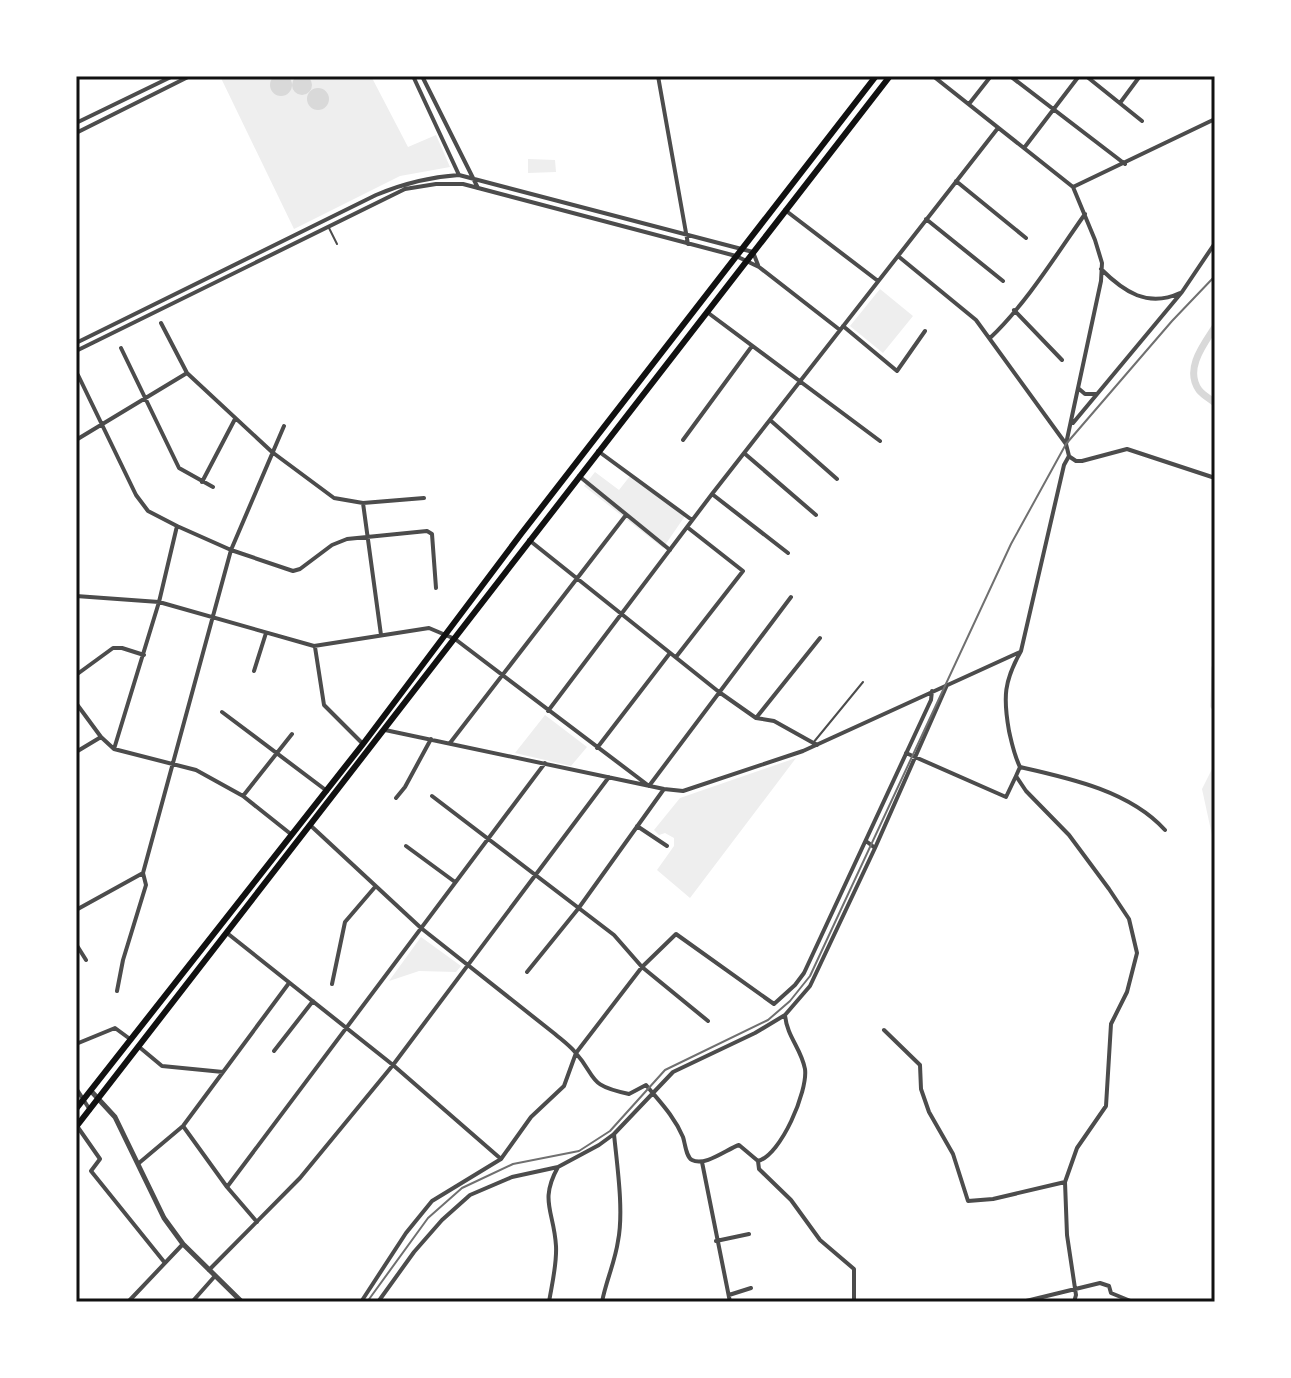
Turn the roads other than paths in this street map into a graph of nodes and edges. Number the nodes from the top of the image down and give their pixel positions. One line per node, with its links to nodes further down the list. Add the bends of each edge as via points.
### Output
1 (173, 76): 19 (street)
2 (190, 76): 21 (street)
3 (413, 76): 24 (street)
4 (422, 76): 25 (street)
5 (658, 76): 34 (street)
6 (876, 76): 39 (main road)
7 (890, 76): 30 (main road)
8 (933, 76): 15 (street)
9 (991, 76): 15 (street)
10 (1010, 76): 16 (street)
11 (1079, 76): 16 (street)
12 (1086, 76): 14 (street)
13 (1140, 76): 14 (street)
14 (1120, 103): 18 (street)
15 (969, 104): 20 (street)
16 (1054, 110): 22 (street); 23 (street)
17 (1215, 119): 23 (street)
18 (1142, 121)
19 (76, 123)
20 (998, 128): 22 (street); 26 (street)
21 (76, 133)
22 (1024, 148): 28 (street)
23 (1125, 164): 28 (street)
24 (459, 175): 25 (street); 27 (street); 55 (street, via 406,182)
25 (474, 179): 29 (street); 34 (street)
26 (956, 181): 32 (street); 35 (street)
27 (463, 184): 29 (street); 33 (street, via 405,189)
28 (1073, 187): 31 (street)
29 (478, 188): 38 (street)
30 (785, 210): 40 (main road); 46 (street)
31 (1085, 214): 45 (street); 49 (street)
32 (926, 219): 42 (street); 47 (street)
33 (329, 227): 37 (lane); 58 (street)
34 (687, 235): 38 (street); 39 (street)
35 (1026, 238)
36 (1215, 243): 48 (street)
37 (337, 244)
38 (688, 244): 41 (street)
39 (741, 249): 40 (street); 41 (main road)
40 (753, 252): 43 (main road); 44 (street)
41 (736, 256): 43 (street); 105 (main road)
42 (898, 256): 46 (street); 54 (street, via 976,320)
43 (746, 260): 44 (street); 50 (main road)
44 (759, 267): 52 (street)
45 (1101, 269): 48 (street, via 1141,298 1168,299); 63 (street)
46 (878, 281): 52 (street)
47 (1003, 281)
48 (1182, 292): 64 (street)
49 (1014, 310): 54 (street); 59 (street)
50 (707, 312): 56 (street); 75 (main road)
51 (161, 323): 60 (street)
52 (841, 328): 53 (street, via 897,371); 62 (street)
53 (925, 331)
54 (990, 338): 74 (street)
55 (76, 343)
56 (752, 346): 62 (street); 72 (street)
57 (121, 348): 65 (street)
58 (76, 351)
59 (1062, 360)
60 (187, 373): 65 (street); 66 (street)
61 (78, 375): 68 (street)
62 (800, 381): 67 (street); 73 (street)
63 (1078, 388): 64 (street); 70 (street)
64 (1096, 394): 70 (street)
65 (145, 398): 68 (street); 82 (street, via 179,468)
66 (235, 419): 76 (street); 82 (street)
67 (770, 420): 77 (street); 81 (street)
68 (102, 425): 71 (street); 90 (street, via 141,504)
69 (284, 426): 76 (street)
70 (1070, 426): 74 (street)
71 (76, 440)
72 (683, 440)
73 (880, 441)
74 (1066, 444): 78 (street)
75 (598, 451): 79 (main road); 89 (street)
76 (272, 452): 86 (street, via 334,498); 94 (street)
77 (744, 453): 84 (street); 88 (street)
78 (1069, 456): 80 (street, via 1082,461 1127,449); 110 (street)
79 (579, 476): 87 (street); 93 (main road)
80 (1215, 478)
81 (837, 479)
82 (202, 482): 83 (street)
83 (213, 487)
84 (712, 494): 89 (street); 96 (street)
85 (424, 498): 86 (street)
86 (363, 503): 92 (street)
87 (626, 515): 95 (street); 97 (street)
88 (816, 515)
89 (692, 520): 91 (street)
90 (177, 526): 94 (street); 101 (street)
91 (687, 527): 95 (street); 113 (street, via 743,571)
92 (367, 538): 94 (street, via 338,542 293,571); 98 (street, via 430,532); 106 (street)
93 (529, 540): 97 (street); 108 (main road)
94 (231, 550): 103 (street)
95 (671, 550): 102 (street)
96 (788, 553)
97 (578, 579): 102 (street); 116 (street)
98 (436, 588)
99 (76, 596): 101 (street)
100 (791, 597): 120 (street)
101 (159, 602): 103 (street); 112 (street)
102 (623, 615): 111 (street); 122 (street)
103 (212, 618): 104 (street); 138 (street)
104 (266, 633): 109 (street); 114 (street)
105 (447, 633): 106 (street, via 429,628); 108 (street); 130 (main road)
106 (381, 635): 109 (street)
107 (820, 638): 124 (street)
108 (455, 639): 116 (street); 125 (main road)
109 (314, 646): 130 (street, via 324,705)
110 (1021, 651): 118 (street); 140 (street, via 1004,701)
111 (670, 653): 113 (street); 132 (street)
112 (144, 656): 115 (street, via 113,648); 133 (street)
113 (676, 657): 120 (street)
114 (254, 671)
115 (76, 675)
116 (501, 675): 122 (street); 129 (street)
117 (863, 682): 131 (lane)
118 (947, 684): 119 (street); 137 (street)
119 (932, 691): 131 (street); 135 (street)
120 (719, 692): 124 (street); 143 (street)
121 (76, 703): 127 (street)
122 (548, 711): 132 (street)
123 (222, 712): 136 (street)
124 (756, 718): 131 (street, via 774,721)
125 (385, 730): 128 (street); 149 (main road)
126 (292, 734): 136 (street)
127 (101, 737): 133 (street); 134 (street)
128 (431, 739): 129 (street); 148 (street)
129 (450, 743): 139 (street)
130 (363, 744): 145 (main road)
131 (815, 744): 144 (street, via 683,791)
132 (597, 748): 143 (street)
133 (114, 749): 138 (street)
134 (76, 752)
135 (906, 753): 137 (street); 154 (street)
136 (277, 754): 145 (street); 146 (street)
137 (916, 757): 141 (street, via 1006,797); 157 (street)
138 (172, 763): 146 (street); 158 (street)
139 (545, 763): 142 (street); 153 (street)
140 (1020, 767): 141 (street); 151 (street, via 1068,778 1127,801)
141 (1016, 776): 201 (street, via 1109,889 1129,919 1137,953 1127,992 1111,1024 1106,1106 1077,1148)
142 (609, 777): 143 (street); 159 (street)
143 (649, 786): 144 (street)
144 (664, 789): 150 (street)
145 (327, 791): 152 (main road)
146 (243, 796): 152 (street)
147 (432, 796): 153 (street)
148 (396, 798)
149 (310, 825): 161 (street); 165 (main road)
150 (637, 826): 156 (street); 162 (street)
151 (1165, 830)
152 (292, 835): 179 (main road)
153 (489, 838): 159 (street); 160 (street)
154 (866, 841): 157 (street); 169 (street, via 804,973 774,1004 676,934)
155 (406, 846): 160 (street)
156 (667, 846)
157 (875, 848): 175 (street, via 810,986)
158 (143, 873): 163 (street); 173 (street, via 146,885)
159 (535, 874): 162 (street); 168 (street)
160 (455, 882): 164 (street)
161 (375, 887): 164 (street); 172 (street, via 345,922)
162 (578, 909): 169 (street, via 614,935); 170 (street)
163 (76, 910)
164 (421, 928): 168 (street); 177 (street)
165 (227, 933): 171 (street); 181 (main road)
166 (76, 944): 167 (street)
167 (86, 960)
168 (467, 965): 183 (street); 184 (street)
169 (642, 967): 176 (street); 183 (street)
170 (527, 972)
171 (289, 983): 174 (street); 185 (street)
172 (332, 984)
173 (117, 991)
174 (313, 1001): 177 (street); 182 (street)
175 (785, 1015): 188 (street, via 673,1072); 197 (street, via 805,1076 786,1130 771,1154)
176 (708, 1021)
177 (346, 1028): 184 (street); 202 (street)
178 (884, 1030): 201 (street, via 920,1065 929,1112 953,1154 968,1201)
179 (130, 1039): 180 (street, via 115,1028); 187 (main road)
180 (76, 1044)
181 (138, 1046): 185 (street, via 162,1066); 189 (main road)
182 (274, 1051)
183 (576, 1053): 188 (street, via 603,1087 629,1094 646,1085); 196 (street, via 564,1086 531,1117)
184 (393, 1065): 196 (street); 203 (street)
185 (223, 1072): 194 (street)
186 (76, 1088): 190 (street)
187 (91, 1091): 189 (street); 190 (main road)
188 (652, 1092): 195 (street); 198 (street, via 671,1114 688,1156)
189 (99, 1098): 192 (main road); 199 (street)
190 (82, 1101): 191 (main road); 192 (street)
191 (76, 1109)
192 (90, 1110): 193 (main road)
193 (76, 1126): 207 (street, via 100,1159 91,1171)
194 (183, 1126): 199 (street); 202 (street)
195 (614, 1134): 200 (street); 219 (street, via 619,1240)
196 (501, 1159): 216 (street, via 432,1201)
197 (758, 1161): 198 (street, via 739,1145); 221 (street, via 759,1169 791,1200 820,1240 854,1269)
198 (702, 1162): 205 (street)
199 (139, 1163): 206 (street, via 164,1218)
200 (558, 1167): 217 (street, via 512,1177 470,1195 414,1252); 218 (street, via 547,1195 556,1248)
201 (1065, 1182): 211 (street)
202 (227, 1187): 203 (street)
203 (257, 1223): 208 (street)
204 (749, 1234): 205 (street)
205 (716, 1241): 212 (street)
206 (183, 1244): 207 (street); 208 (street)
207 (165, 1263): 213 (street)
208 (209, 1270): 209 (street)
209 (215, 1276): 214 (street); 215 (street)
210 (751, 1288): 212 (street)
211 (1073, 1289): 222 (street); 223 (street); 224 (street, via 1106,1285 1111,1293)
212 (729, 1295): 220 (street)
213 (128, 1302)
214 (192, 1302)
215 (242, 1302)
216 (361, 1302)
217 (378, 1302)
218 (549, 1302)
219 (602, 1302)
220 (730, 1302)
221 (854, 1302)
222 (1022, 1302)
223 (1074, 1302)
224 (1133, 1302)

